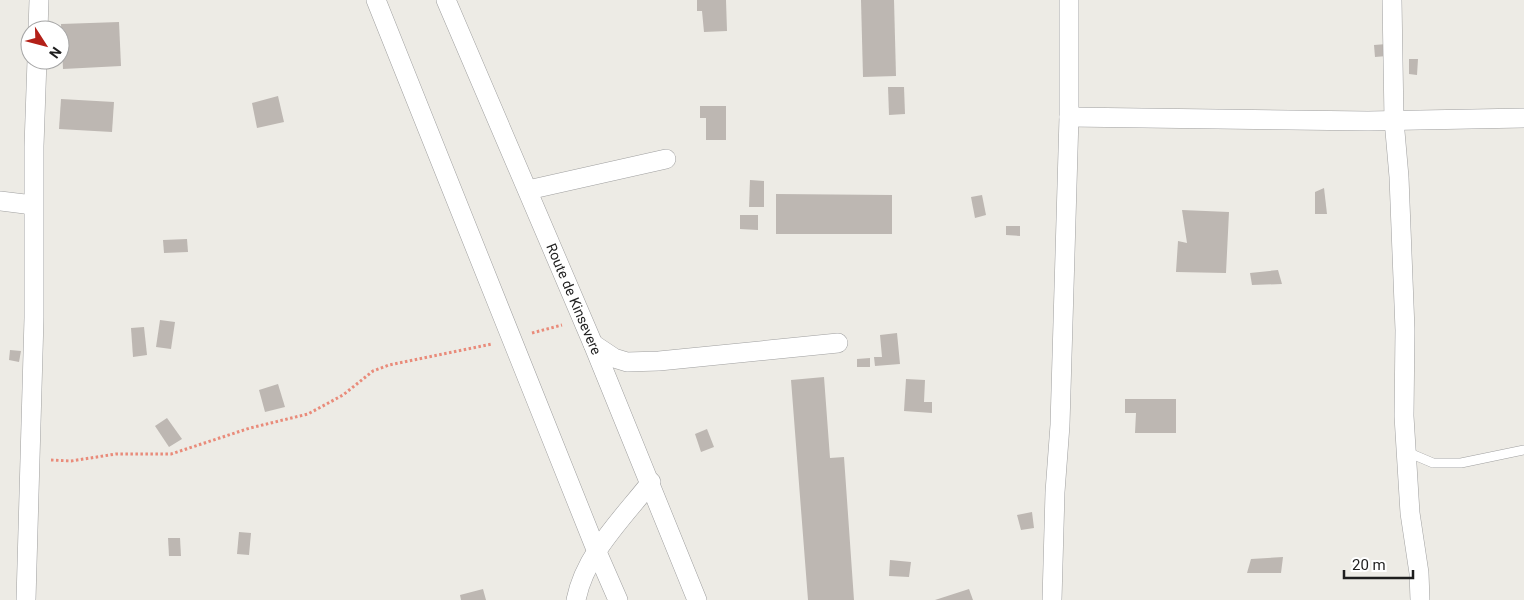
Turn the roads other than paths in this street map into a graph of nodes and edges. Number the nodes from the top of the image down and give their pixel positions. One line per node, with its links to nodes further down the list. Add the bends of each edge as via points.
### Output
1 (39, 0): 6 (street)
2 (376, 0): 20 (street)
3 (446, 0): 12 (street, Route de Kinsevere)
4 (1069, 0): 8 (street)
5 (1392, 0): 10 (street)
6 (38, 20)
7 (37, 70): 14 (street)
8 (1069, 117): 10 (street); 25 (street)
9 (1524, 118): 10 (street)
10 (1394, 120): 18 (street, via 1403,256)
11 (666, 159): 12 (street)
12 (528, 190): 16 (street, Route de Kinsevere)
13 (0, 201): 14 (street)
14 (33, 206): 21 (street, via 34,318)
15 (838, 343): 16 (street, via 627,362 614,358)
16 (593, 344): 19 (street, Route de Kinsevere)
17 (1524, 450): 18 (lane, via 1460,463 1433,463)
18 (1407, 452): 26 (street)
19 (651, 482): 20 (street); 24 (street, Route de Kinsevere)
20 (596, 552): 22 (street, via 580,579); 23 (street)
21 (26, 600)
22 (576, 600)
23 (618, 600)
24 (697, 600)
25 (1052, 600)
26 (1420, 600)

